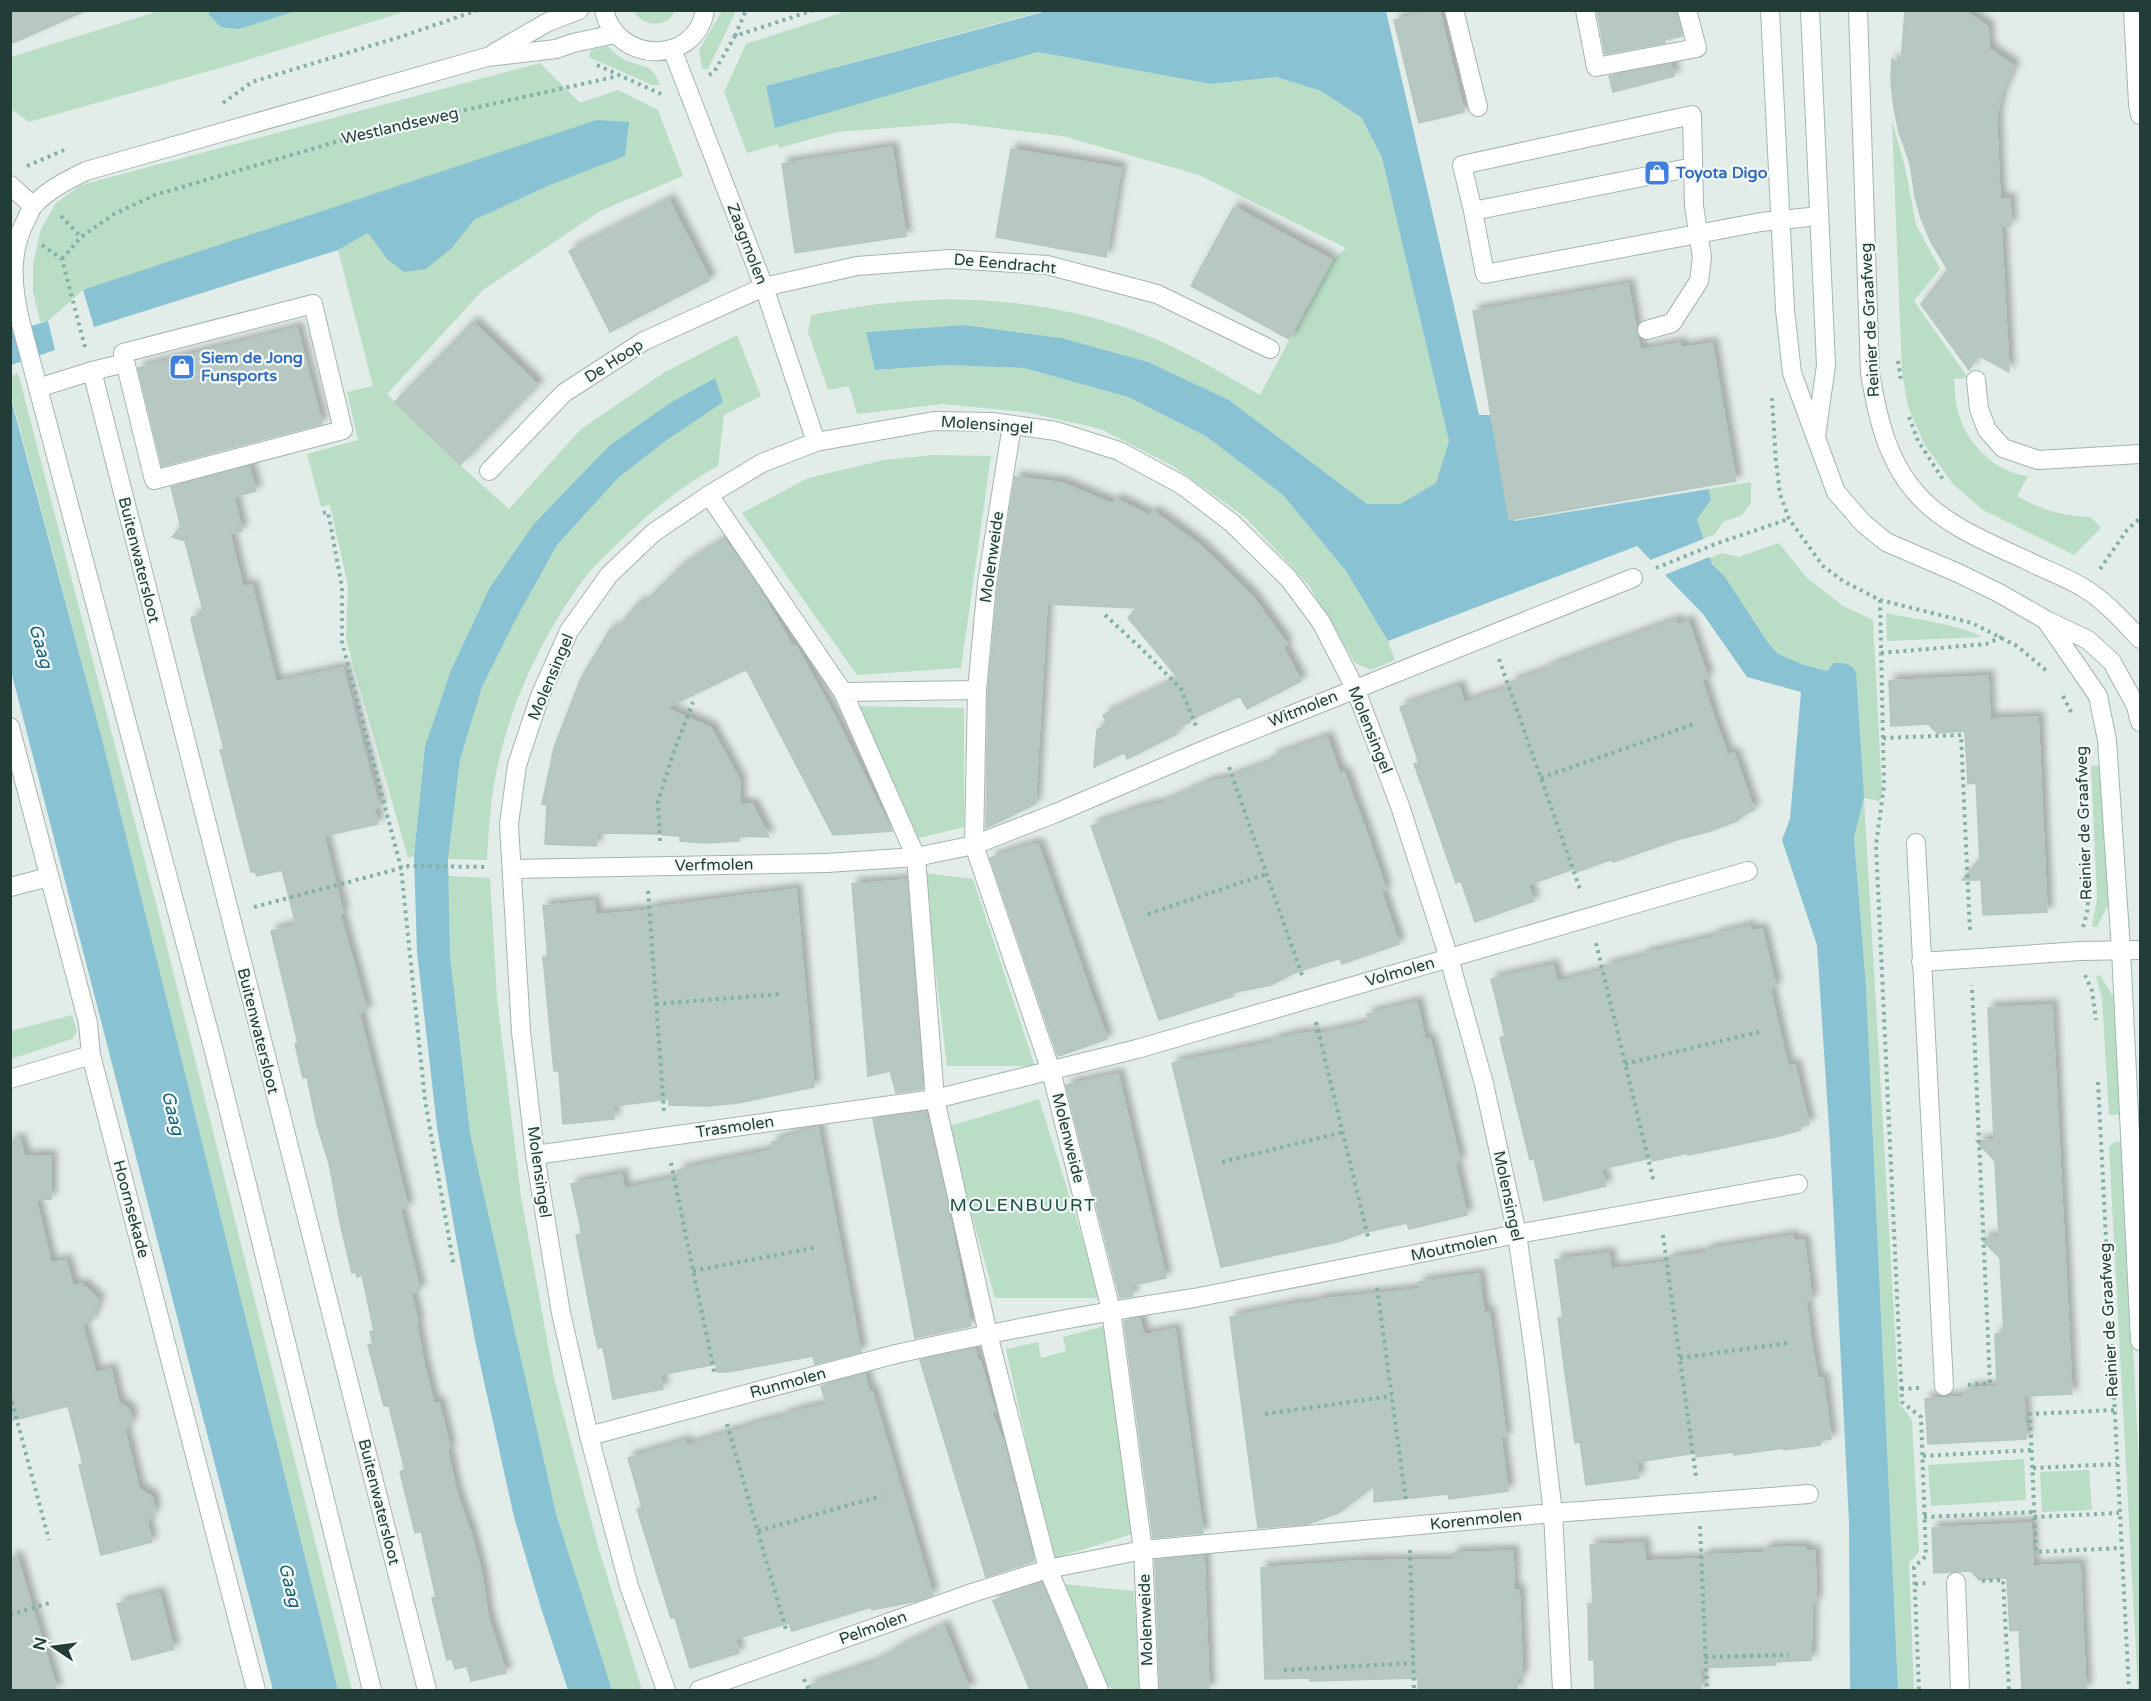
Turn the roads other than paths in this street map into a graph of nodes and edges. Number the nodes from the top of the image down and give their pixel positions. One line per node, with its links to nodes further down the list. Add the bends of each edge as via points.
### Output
1 (579, 10): 13 (street, via 548,22)
2 (604, 10): 11 (street)
3 (705, 10): 12 (street, via 692,36)
4 (1454, 10): 14 (street)
5 (1585, 10): 6 (street, via 1596,67 1696,48)
6 (1687, 10)
7 (1770, 10): 21 (street, Reinier de Graafweg)
8 (1810, 10): 20 (street, Reinier de Graafweg)
9 (1858, 10): 38 (street, Reinier de Graafweg, via 1870,373 1876,411 1898,467 1917,495 1946,518 2086,589)
10 (2133, 10): 15 (street)
11 (615, 33): 12 (street, via 626,44 641,50); 13 (street, via 556,49)
12 (672, 49): 23 (street, Zaagmolen)
13 (487, 57): 18 (street, via 86,171 58,185)
14 (1478, 107)
15 (2140, 115)
16 (1693, 168): 19 (street); 19 (street, via 1692,115 1462,165); 22 (street)
17 (10, 185): 18 (street)
18 (33, 206): 29 (street, via 20,231 13,278)
19 (1473, 211): 22 (street, via 1485,274)
20 (1819, 216): 21 (street); 31 (street, Reinier de Graafweg, via 1826,365)
21 (1782, 219): 22 (street); 31 (street, Reinier de Graafweg, via 1792,373)
22 (1698, 233): 24 (street, via 1702,257 1699,280 1672,323)
23 (764, 287): 25 (street, De Eendracht, via 858,266 950,259 1047,265 1157,294); 32 (street, Zaagmolen); 34 (street, De Hoop, via 644,341 564,393)
24 (1647, 330)
25 (1270, 349)
26 (125, 363): 26 (street, via 123,353 313,304 343,430 154,480); 27 (street)
27 (92, 371): 29 (street); 75 (street, Buitenwatersloot)
28 (1976, 380): 33 (street, via 1979,409 1987,430 2003,448 2038,460)
29 (38, 388): 74 (street, via 216,1063)
30 (1012, 425): 32 (street, Molensingel, via 934,421); 39 (street, Molensingel, via 1056,431 1119,451 1182,485 1232,523 1289,579 1321,622); 40 (street, Molenweide, via 987,583)
31 (1816, 441): 37 (street, Reinier de Graafweg, via 1836,492 1886,542 1969,578)
32 (816, 442): 35 (street, Molensingel, via 762,463)
33 (2140, 454)
34 (489, 471)
35 (709, 495): 41 (street); 47 (street, Molensingel, via 653,533 609,575 569,631 540,696 517,765 509,824)
36 (1633, 578): 39 (street, Witmolen)
37 (2046, 620): 42 (street, Reinier de Graafweg, via 2088,640 2112,662 2136,706); 51 (street, Reinier de Graafweg, via 2091,684 2102,711 2111,784)
38 (2140, 639)
39 (1355, 688): 45 (street, Witmolen); 53 (street, Molensingel, via 1400,806)
40 (977, 690): 41 (street); 45 (street, Molenweide)
41 (843, 692): 46 (street)
42 (2140, 722)
43 (10, 727): 49 (street, Hoornsekade)
44 (1916, 843): 54 (street)
45 (974, 845): 46 (street); 56 (street, Molenweide)
46 (916, 857): 47 (street, Verfmolen, via 827,863); 58 (street)
47 (512, 869): 59 (street, Molensingel, via 521,1032)
48 (1748, 871): 53 (street, Volmolen)
49 (49, 876): 50 (street); 55 (street, Hoornsekade, via 88,1023)
50 (10, 887)
51 (2121, 950): 52 (street); 54 (street); 61 (street, Reinier de Graafweg)
52 (2140, 950)
53 (1449, 958): 56 (street, Volmolen); 62 (street, Molensingel, via 1484,1084)
54 (1922, 962): 66 (street)
55 (91, 1055): 57 (street); 73 (street, Hoornsekade)
56 (1051, 1071): 58 (street, Molenweide); 63 (street, Molenweide)
57 (10, 1079)
58 (935, 1099): 59 (street, Trasmolen); 64 (street)
59 (535, 1155): 67 (street, Molensingel, via 561,1314)
60 (1798, 1184): 62 (street, Moutmolen)
61 (2138, 1192): 65 (street, Reinier de Graafweg)
62 (1517, 1234): 63 (street, Moutmolen, via 1194,1298); 69 (street, Molensingel)
63 (1111, 1310): 64 (street); 70 (street, Molenweide)
64 (988, 1334): 67 (street, Runmolen, via 896,1354); 71 (street)
65 (2140, 1341)
66 (1944, 1386)
67 (589, 1436): 76 (street, Molensingel, via 629,1586)
68 (1809, 1494): 69 (street, Korenmolen)
69 (1553, 1513): 70 (street, Korenmolen); 80 (street, Molensingel)
70 (1143, 1550): 71 (street, Molenweide); 79 (street, Molenweide)
71 (1048, 1569): 77 (street, Pelmolen); 78 (street)
72 (1956, 1582): 81 (street)
73 (256, 1690)
74 (372, 1690)
75 (427, 1690)
76 (666, 1690)
77 (699, 1690)
78 (1099, 1690)
79 (1149, 1690)
80 (1562, 1690)
81 (1960, 1690)

